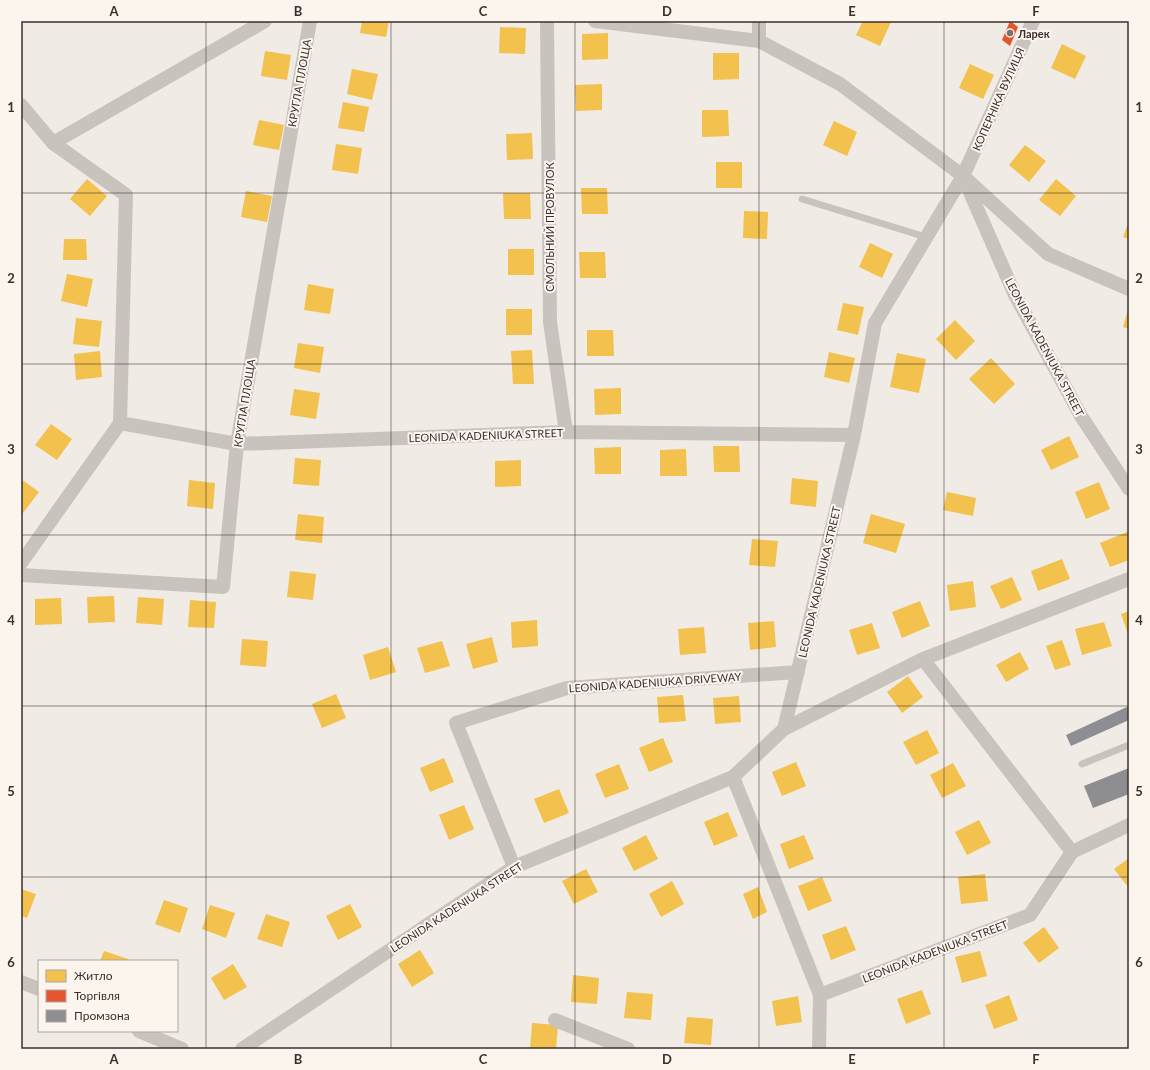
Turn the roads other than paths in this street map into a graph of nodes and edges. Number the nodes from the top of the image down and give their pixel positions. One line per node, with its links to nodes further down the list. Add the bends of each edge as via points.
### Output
1 (265, 21): 9 (street)
2 (310, 21): 17 (street, КРУГЛА ПЛОЩА)
3 (547, 21): 15 (street, СМОЛЬНИЙ ПРОВУЛОК, via 550,322)
4 (595, 21): 7 (street)
5 (759, 21): 7 (street)
6 (1033, 21): 10 (street, КОПЕРНІКА ВУЛИЦЯ)
7 (759, 41): 10 (street, via 840,84)
8 (21, 105): 9 (street)
9 (53, 143): 14 (street, via 126,195)
10 (963, 176): 12 (street, LEONIDA KADENIUKA STREET); 13 (street, via 1048,254); 18 (street, LEONIDA KADENIUKA STREET, via 1015,295 1081,416)
11 (802, 199): 12 (lane)
12 (926, 237): 16 (street, LEONIDA KADENIUKA STREET, via 875,324)
13 (1129, 289)
14 (120, 423): 17 (street, LEONIDA KADENIUKA STREET); 19 (street)
15 (566, 432): 16 (street, LEONIDA KADENIUKA STREET); 17 (street, LEONIDA KADENIUKA STREET)
16 (854, 435): 23 (street, LEONIDA KADENIUKA STREET)
17 (237, 444): 20 (street, КРУГЛА ПЛОЩА, via 223,586)
18 (1129, 488)
19 (21, 563)
20 (21, 575)
21 (1129, 579): 22 (street, LEONIDA KADENIUKA STREET)
22 (923, 658): 24 (street, LEONIDA KADENIUKA STREET); 29 (street)
23 (798, 672): 24 (street, LEONIDA KADENIUKA STREET); 30 (street, LEONIDA KADENIUKA DRIVEWAY, via 567,688 456,723)
24 (784, 729): 27 (street, LEONIDA KADENIUKA STREET)
25 (1129, 745): 26 (lane)
26 (1082, 764)
27 (733, 777): 30 (street, LEONIDA KADENIUKA STREET); 33 (street)
28 (1129, 825): 29 (street)
29 (1072, 852): 33 (street, LEONIDA KADENIUKA STREET, via 1030,915)
30 (514, 867): 37 (street, LEONIDA KADENIUKA STREET)
31 (21, 982): 32 (street)
32 (38, 989)
33 (820, 995): 39 (street)
34 (555, 1020): 38 (street)
35 (141, 1032): 36 (street)
36 (182, 1049)
37 (242, 1049)
38 (628, 1049)
39 (819, 1049)

